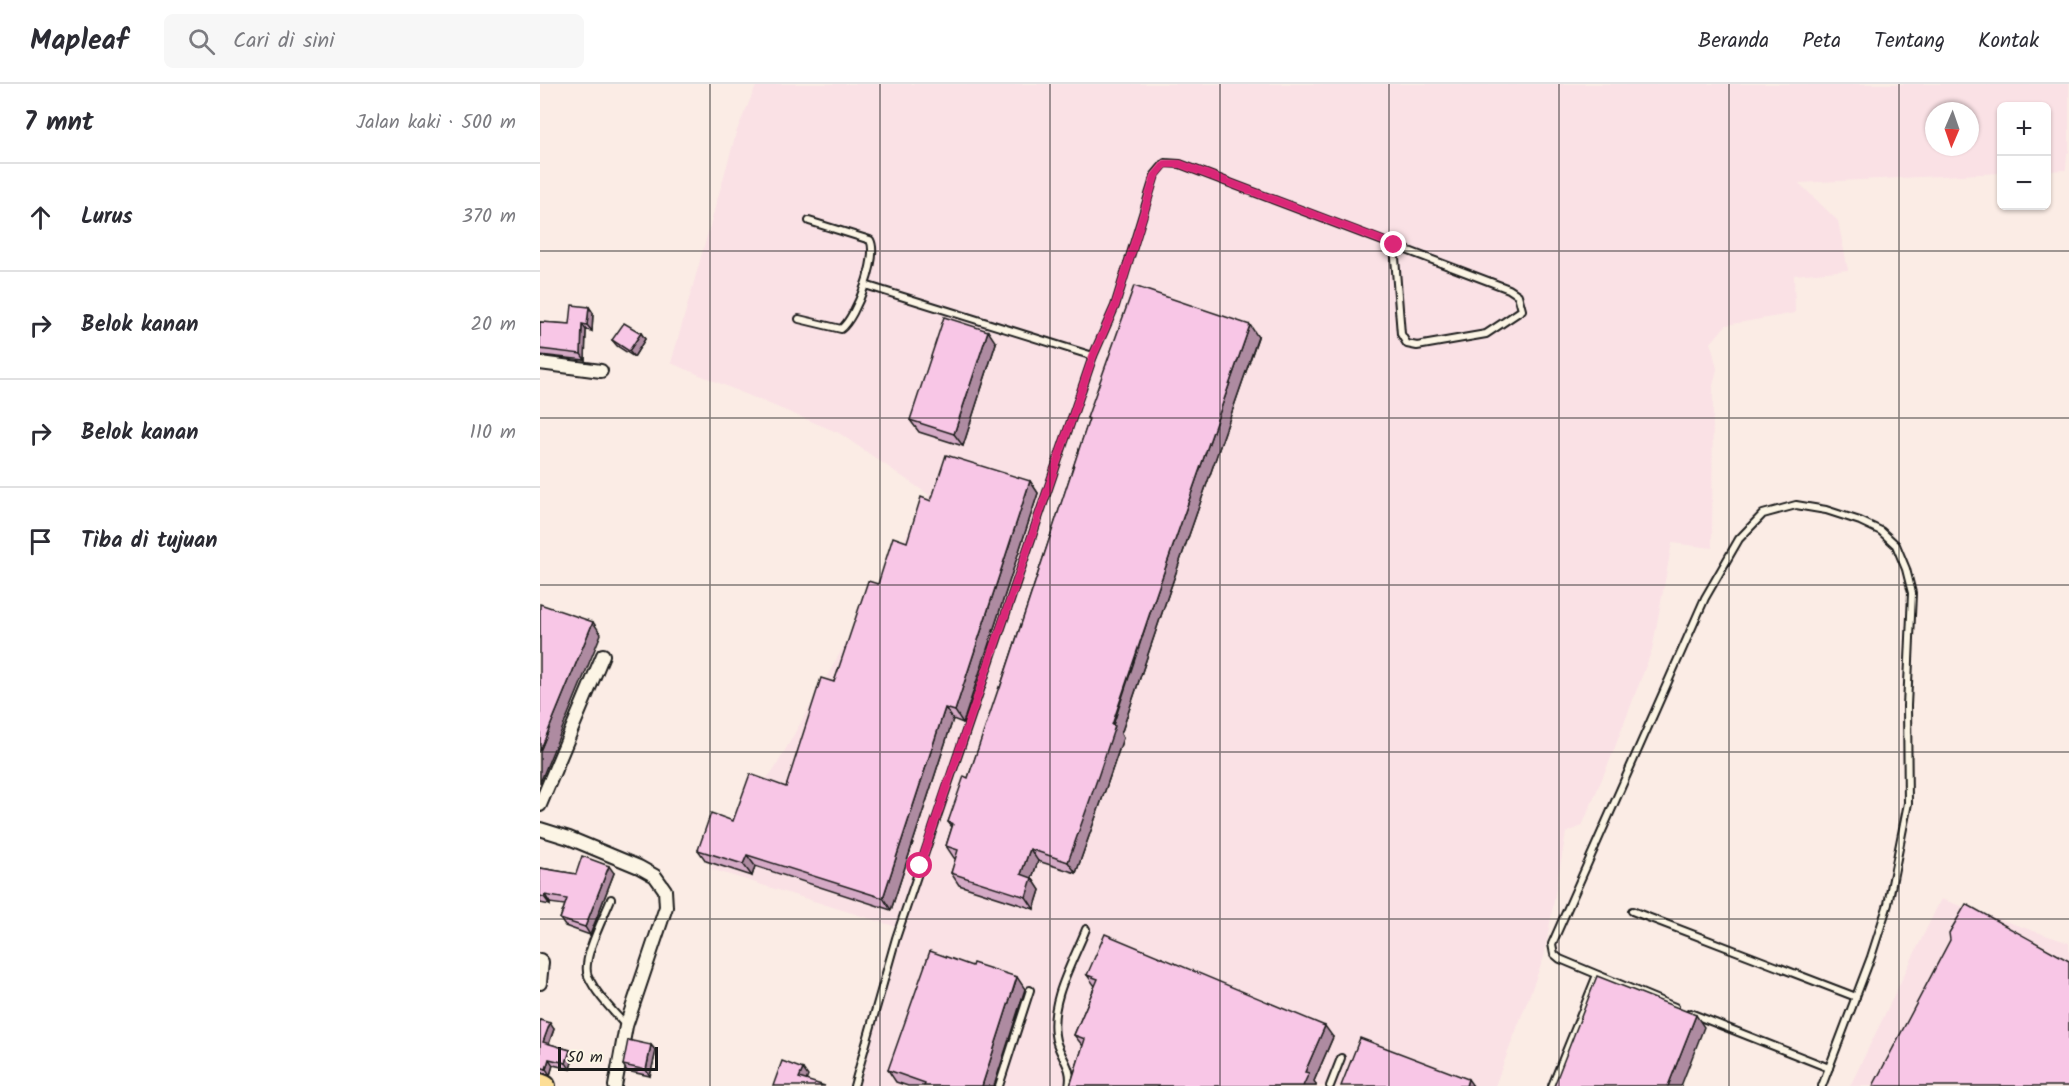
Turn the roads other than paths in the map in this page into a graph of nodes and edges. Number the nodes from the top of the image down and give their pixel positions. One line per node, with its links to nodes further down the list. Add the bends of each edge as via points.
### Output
1 (809, 221): 3 (lane, via 870,240 873,245)
2 (1394, 245): 2 (lane, via 1509,289 1518,295 1522,310 1486,334 1417,346 1407,344 1401,334); 5 (lane, via 1180,164 1165,164 1155,176 1115,306)
3 (865, 285): 4 (lane, via 852,316 841,329); 5 (lane)
4 (799, 318)
5 (1093, 356): 25 (lane, via 896,938)
6 (540, 363): 7 (street)
7 (601, 371)
8 (603, 655): 9 (street)
9 (540, 805)
10 (540, 829): 19 (street, via 639,867 655,876 665,890 666,907 659,933)
11 (611, 899): 19 (lane, via 587,960 587,975)
12 (1632, 911): 18 (lane)
13 (1086, 929): 27 (lane, via 1054,1016 1056,1046 1071,1071)
14 (540, 960): 16 (street)
15 (1597, 975): 18 (lane, via 1560,959 1552,944 1705,598 1739,539 1763,514 1796,505 1826,510 1881,531 1896,544 1912,593 1906,706 1908,803 1888,904); 21 (lane); 29 (lane)
16 (540, 983)
17 (1030, 990): 26 (lane)
18 (1856, 997): 21 (lane)
19 (626, 1026): 24 (street)
20 (1341, 1058): 28 (lane)
21 (1829, 1068): 30 (lane)
22 (540, 1084): 23 (highway)
23 (545, 1086)
24 (615, 1086)
25 (856, 1086)
26 (999, 1086)
27 (1069, 1086)
28 (1330, 1086)
29 (1552, 1086)
30 (1822, 1086)

